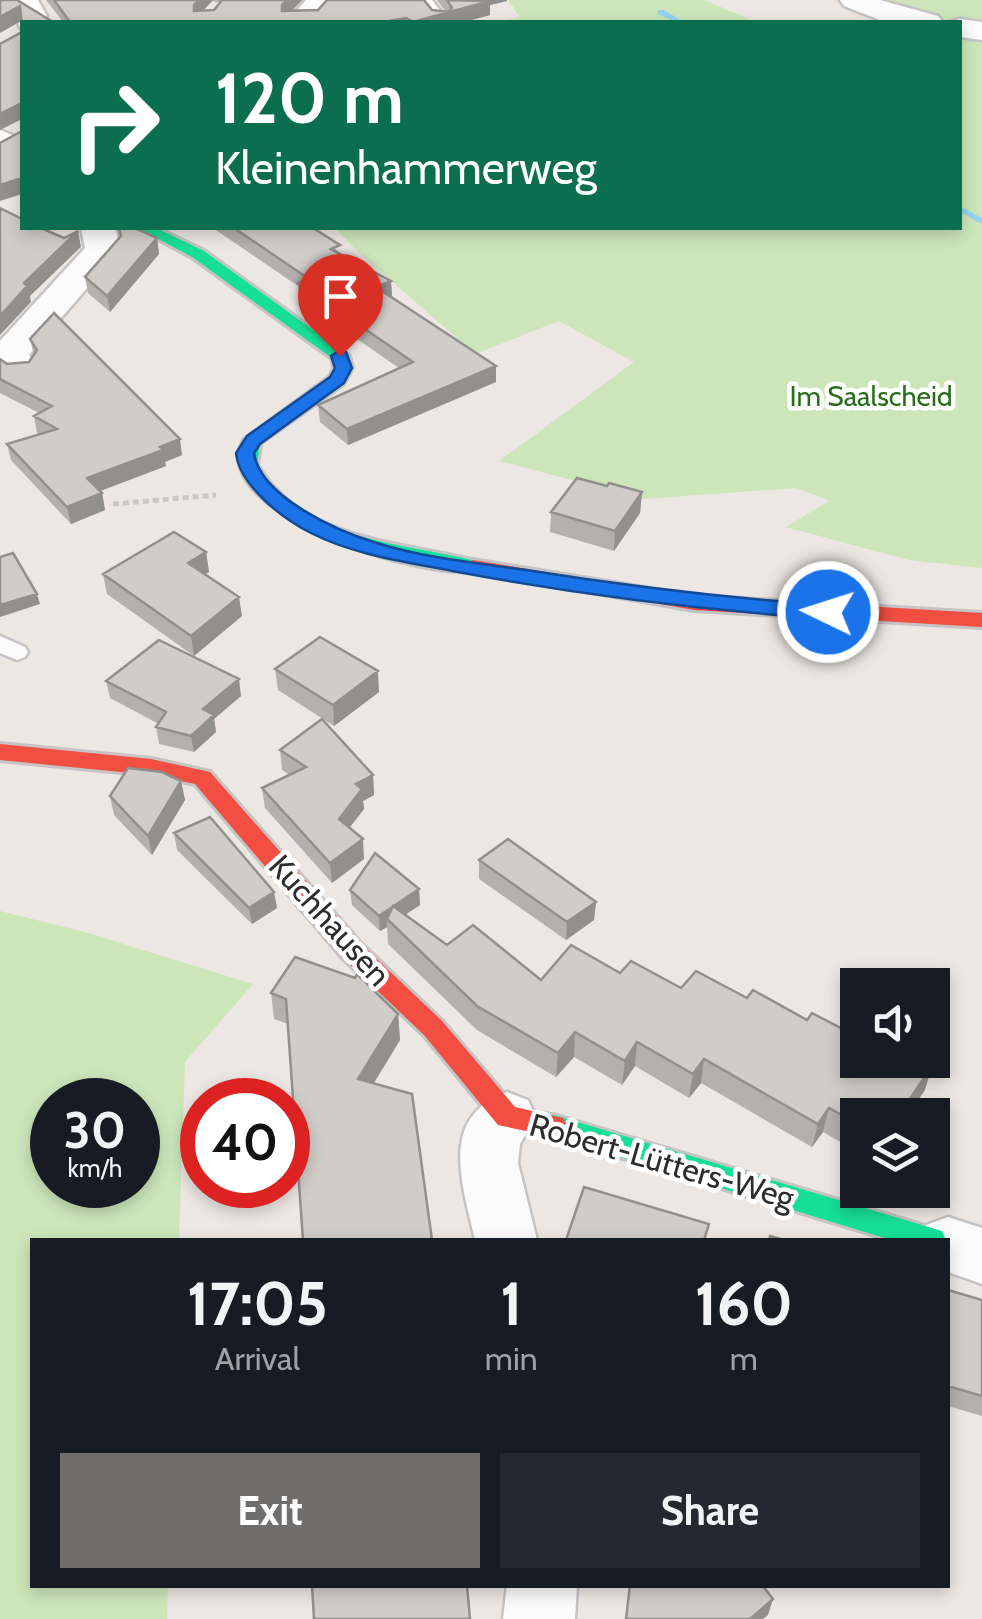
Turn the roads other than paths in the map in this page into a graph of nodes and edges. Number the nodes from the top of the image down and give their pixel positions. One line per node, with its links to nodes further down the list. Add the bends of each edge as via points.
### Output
1 (324, 0): 3 (street)
2 (854, 0): 4 (street)
3 (302, 20)
4 (914, 20)
5 (98, 230): 7 (street, via 103,249 8,355)
6 (149, 230): 8 (street, via 198,254 340,356 338,380 245,453 247,467 271,494 317,528 376,550 694,602)
7 (18, 366)
8 (982, 620)
9 (0, 752): 10 (street, Kuchhausen, via 46,762 166,767 202,778)
10 (507, 1117): 11 (street, via 492,1135 488,1163); 12 (street, Robert-Lütters-Weg, via 570,1129)
11 (506, 1238)
12 (925, 1238)
13 (950, 1246): 14 (street)
14 (982, 1256)
15 (542, 1588): 16 (street)
16 (539, 1619)

